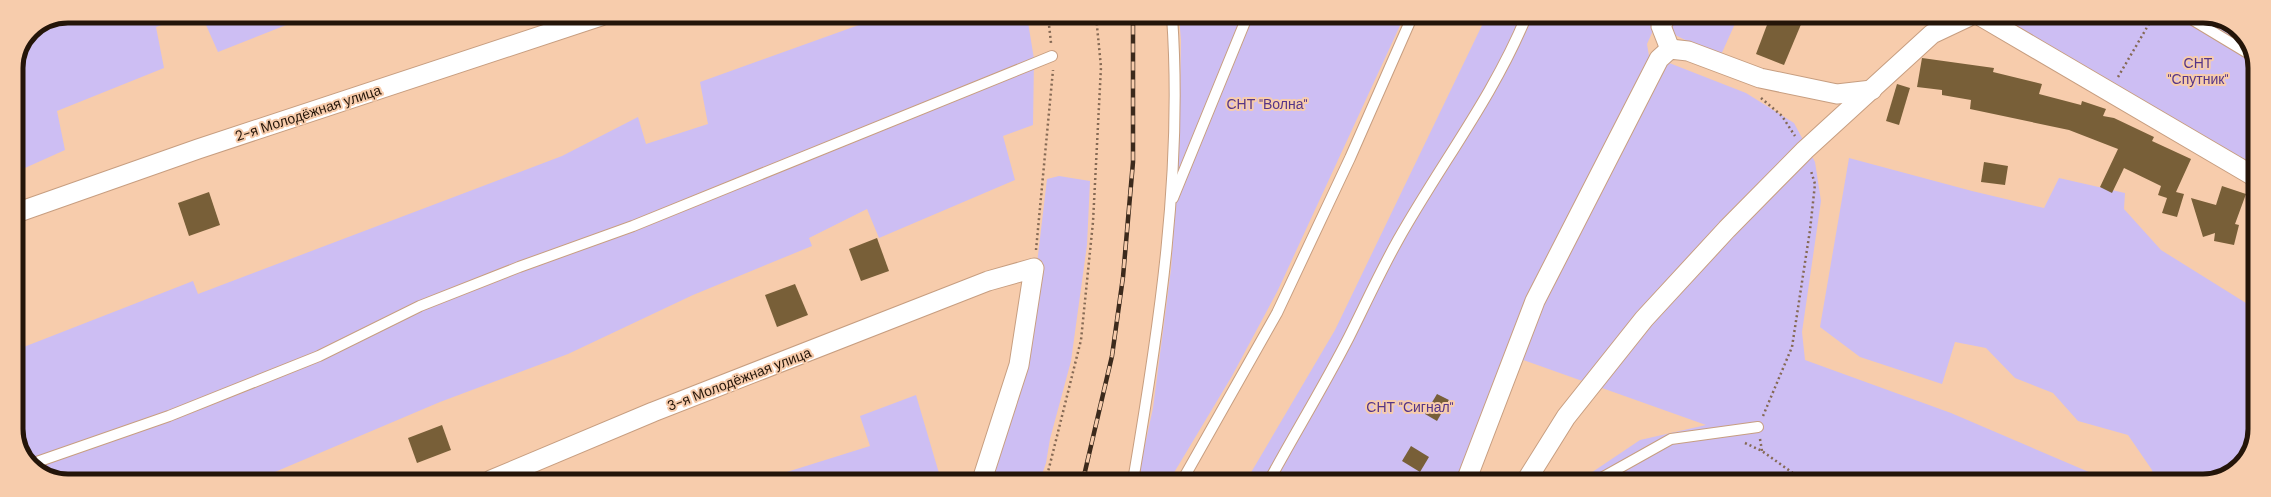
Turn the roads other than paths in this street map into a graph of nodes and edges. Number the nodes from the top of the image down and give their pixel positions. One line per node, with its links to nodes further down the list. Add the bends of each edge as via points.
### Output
1 (580, 23): 16 (street, 2-я Молодёжная улица, via 198,148)
2 (1173, 23): 15 (lane, via 1176,64)
3 (1244, 23): 15 (lane)
4 (1409, 23): 22 (lane, via 1350,158 1277,313)
5 (1524, 23): 23 (lane, via 1512,51 1484,102 1447,155 1397,241 1348,339)
6 (1663, 23): 10 (street, via 1661,26)
7 (1955, 23): 13 (street, via 1932,34)
8 (1992, 23): 14 (street)
9 (2198, 23): 11 (lane)
10 (1670, 48): 13 (street, via 1688,50 1760,78 1837,94); 24 (street, via 1659,59 1534,301)
11 (2245, 51)
12 (1052, 56): 18 (lane, via 633,226 420,306 312,359 169,416)
13 (1872, 90): 25 (street, via 1805,150 1644,319 1566,417)
14 (2248, 173)
15 (1170, 205): 21 (lane, via 1156,347)
16 (23, 210)
17 (1758, 427): 26 (lane, via 1671,439)
18 (37, 462)
19 (505, 474): 20 (street, 3-я Молодёжная улица, via 653,412 988,281 1034,268 1020,365)
20 (984, 474)
21 (1134, 474)
22 (1185, 474)
23 (1273, 474)
24 (1469, 474)
25 (1530, 474)
26 (1608, 474)

